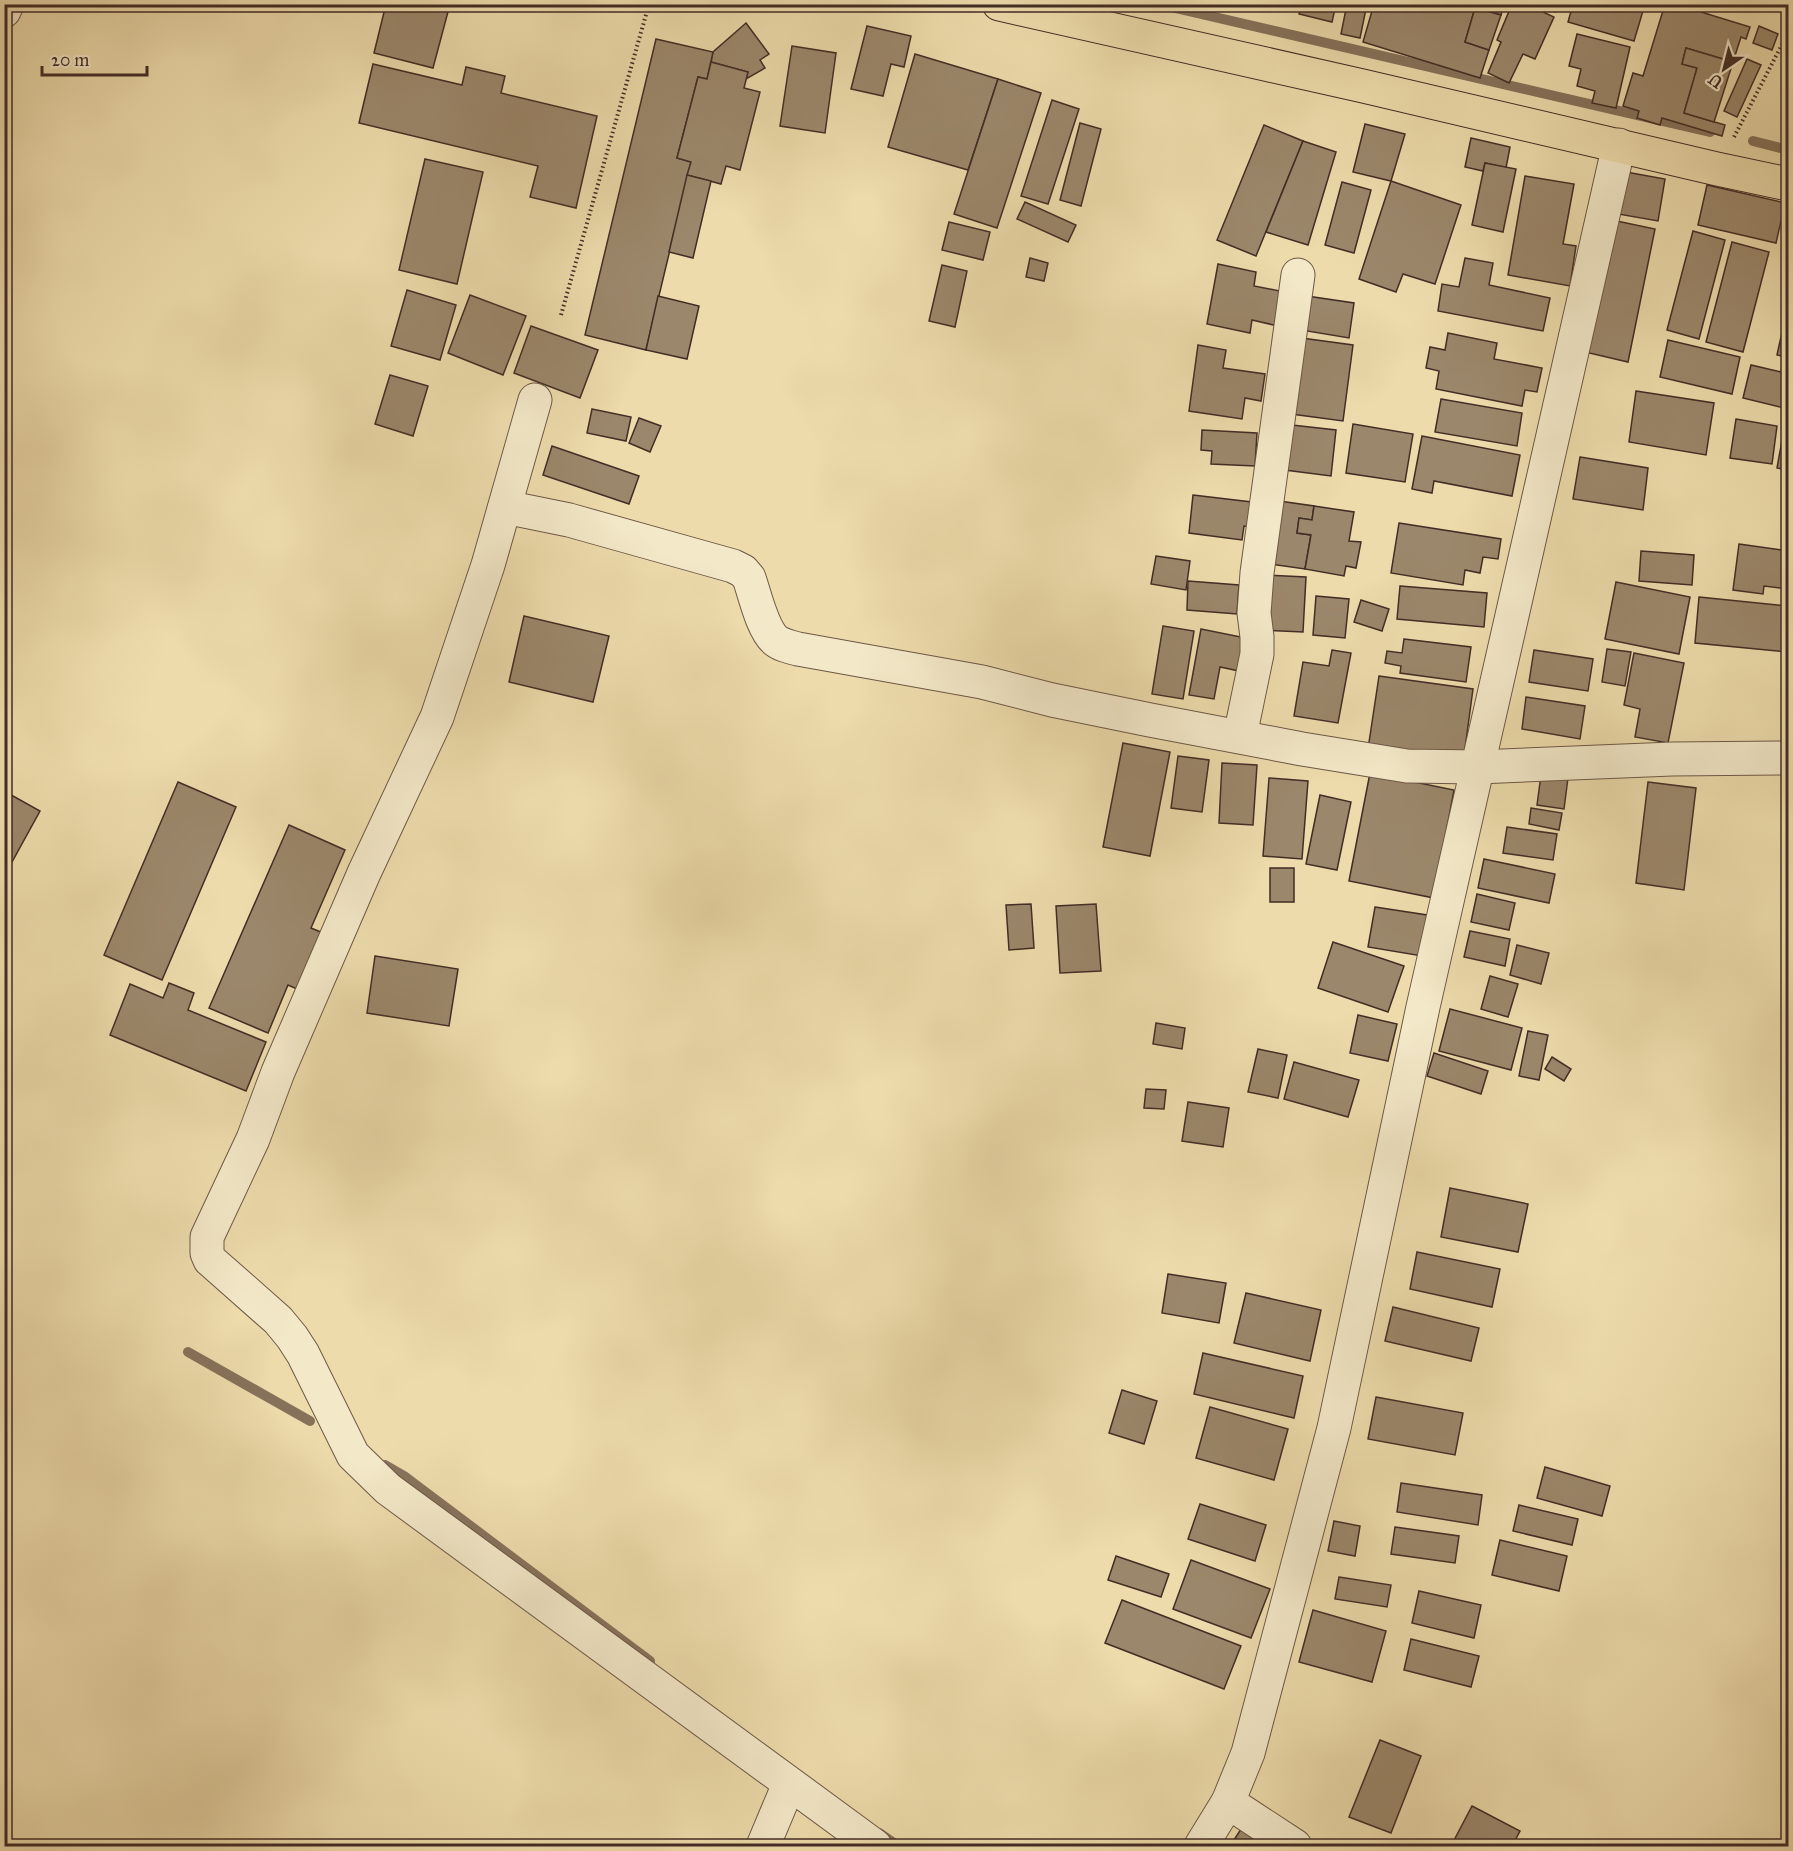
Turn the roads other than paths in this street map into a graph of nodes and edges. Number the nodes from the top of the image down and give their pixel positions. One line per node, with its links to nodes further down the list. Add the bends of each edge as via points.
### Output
1 (7, 4): 3 (street)
2 (999, 4): 4 (main road)
3 (4, 11)
4 (1619, 145): 5 (main road); 11 (street)
5 (1788, 184)
6 (1298, 274): 9 (street, via 1257,573 1257,654)
7 (535, 400): 8 (street)
8 (505, 507): 9 (street, via 569,520 733,566 749,578 775,640 790,647); 12 (street, via 437,717 364,873 253,1139 207,1237 207,1253 292,1337 353,1455 388,1489)
9 (1240, 736): 11 (street, via 1407,766)
10 (1788, 758): 11 (street)
11 (1478, 767): 13 (street, via 1334,1428 1248,1753)
12 (789, 1784): 14 (street); 15 (street)
13 (1228, 1802): 16 (street); 17 (street)
14 (763, 1846)
15 (875, 1846)
16 (1201, 1846)
17 (1295, 1846)

